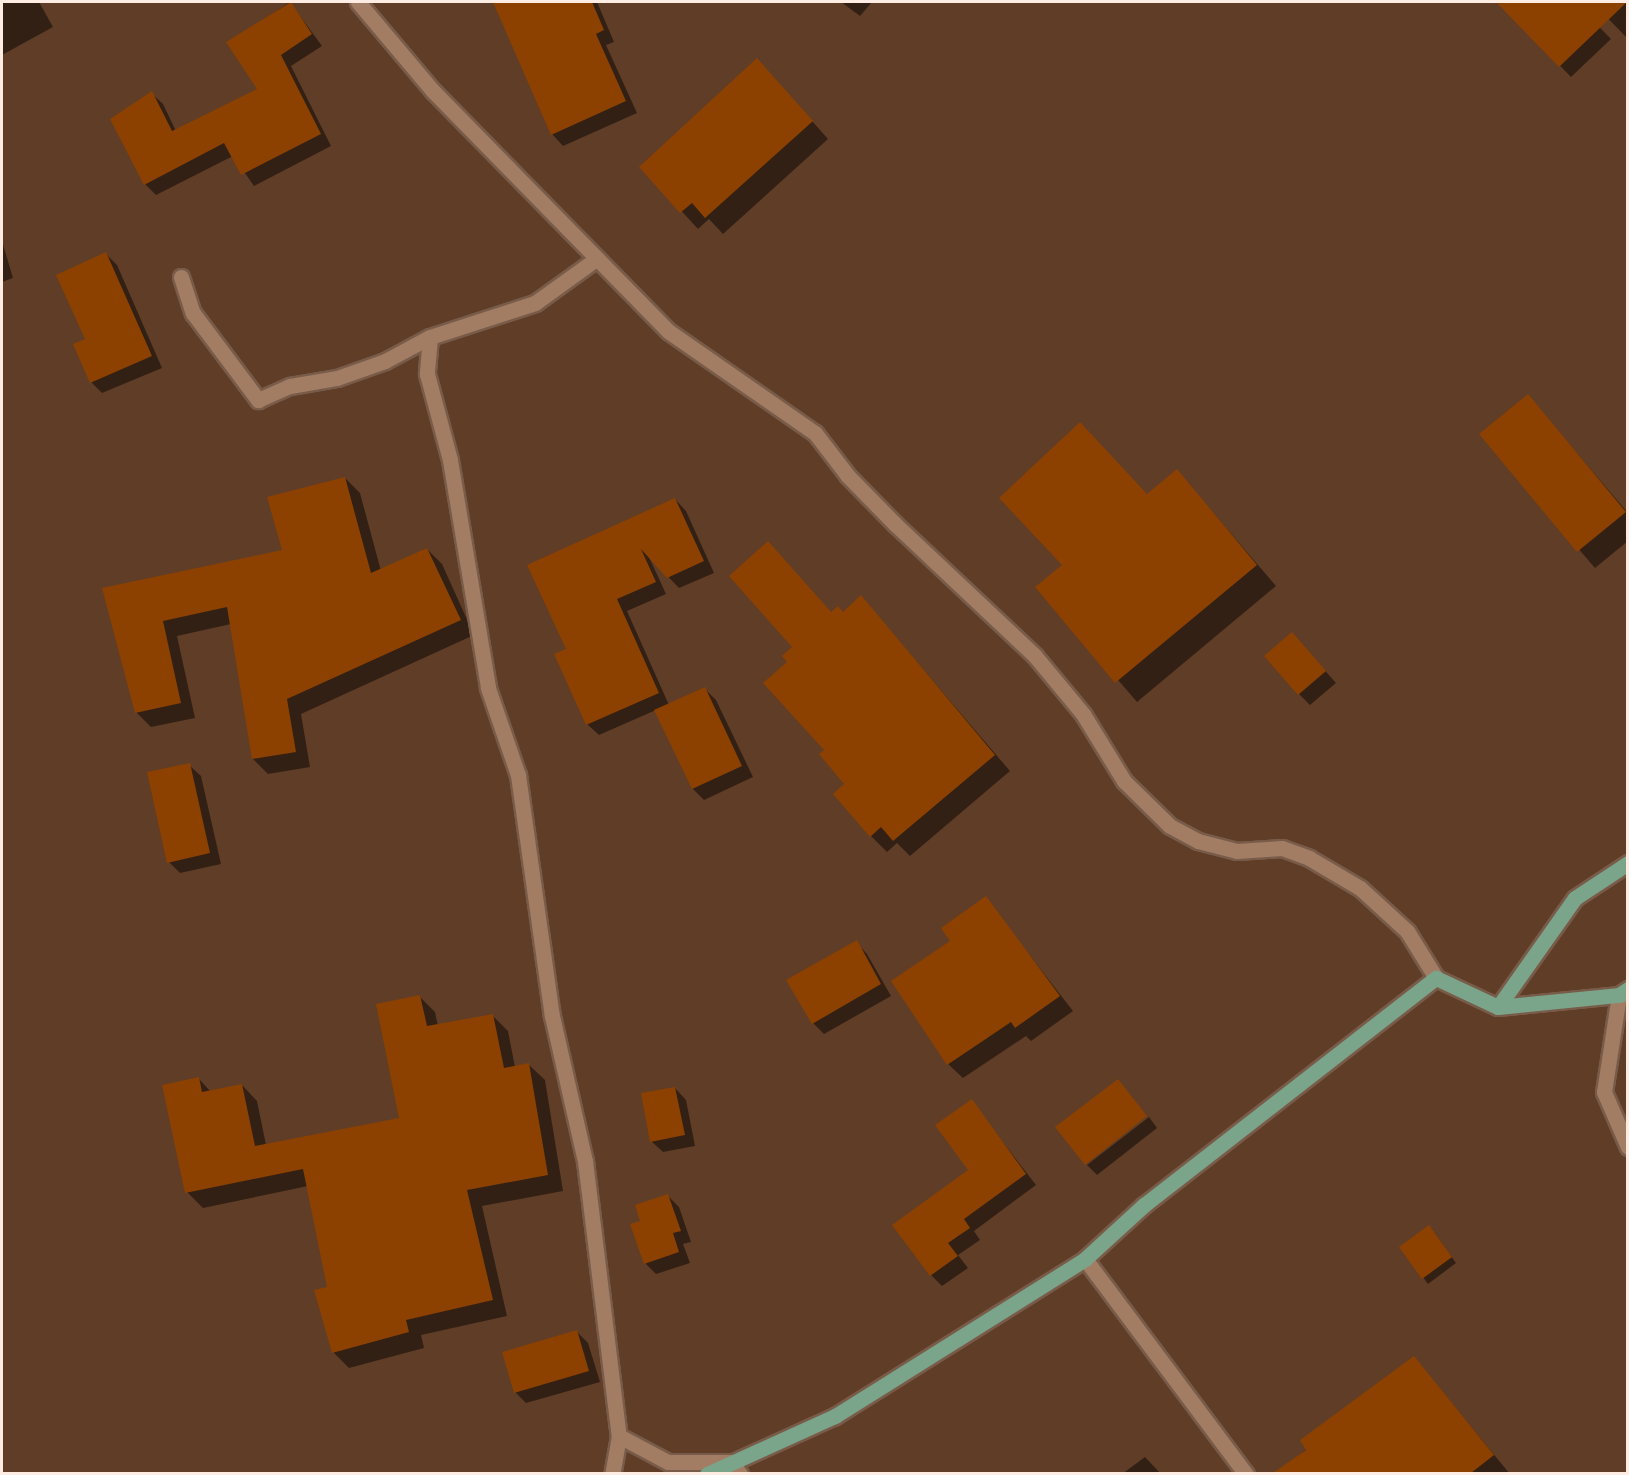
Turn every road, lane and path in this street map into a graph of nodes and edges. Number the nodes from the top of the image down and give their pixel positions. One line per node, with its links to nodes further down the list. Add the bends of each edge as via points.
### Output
1 (358, 2): 2 (street, via 433,91)
2 (596, 259): 4 (street, via 535,303); 6 (street, via 668,331 815,433 848,476 1035,656 1083,714 1124,781 1170,826 1198,841 1237,851 1282,848 1309,858 1360,888 1407,932)
3 (182, 277): 4 (street, via 193,313 258,400 290,386 337,378 385,362)
4 (430, 337): 11 (street, via 427,374 450,460 488,688 518,775 552,1016 585,1161)
5 (1628, 863): 8 (main road, via 1575,898)
6 (1436, 978): 8 (main road); 10 (main road, via 1144,1205)
7 (1623, 992): 8 (main road); 9 (street, via 1604,1092)
8 (1498, 1007)
9 (1628, 1147)
10 (1085, 1259): 12 (main road, via 835,1416); 15 (street)
11 (619, 1436): 12 (street, via 668,1462); 13 (street)
12 (736, 1468): 14 (main road)
13 (612, 1473)
14 (708, 1473)
15 (1246, 1473)

